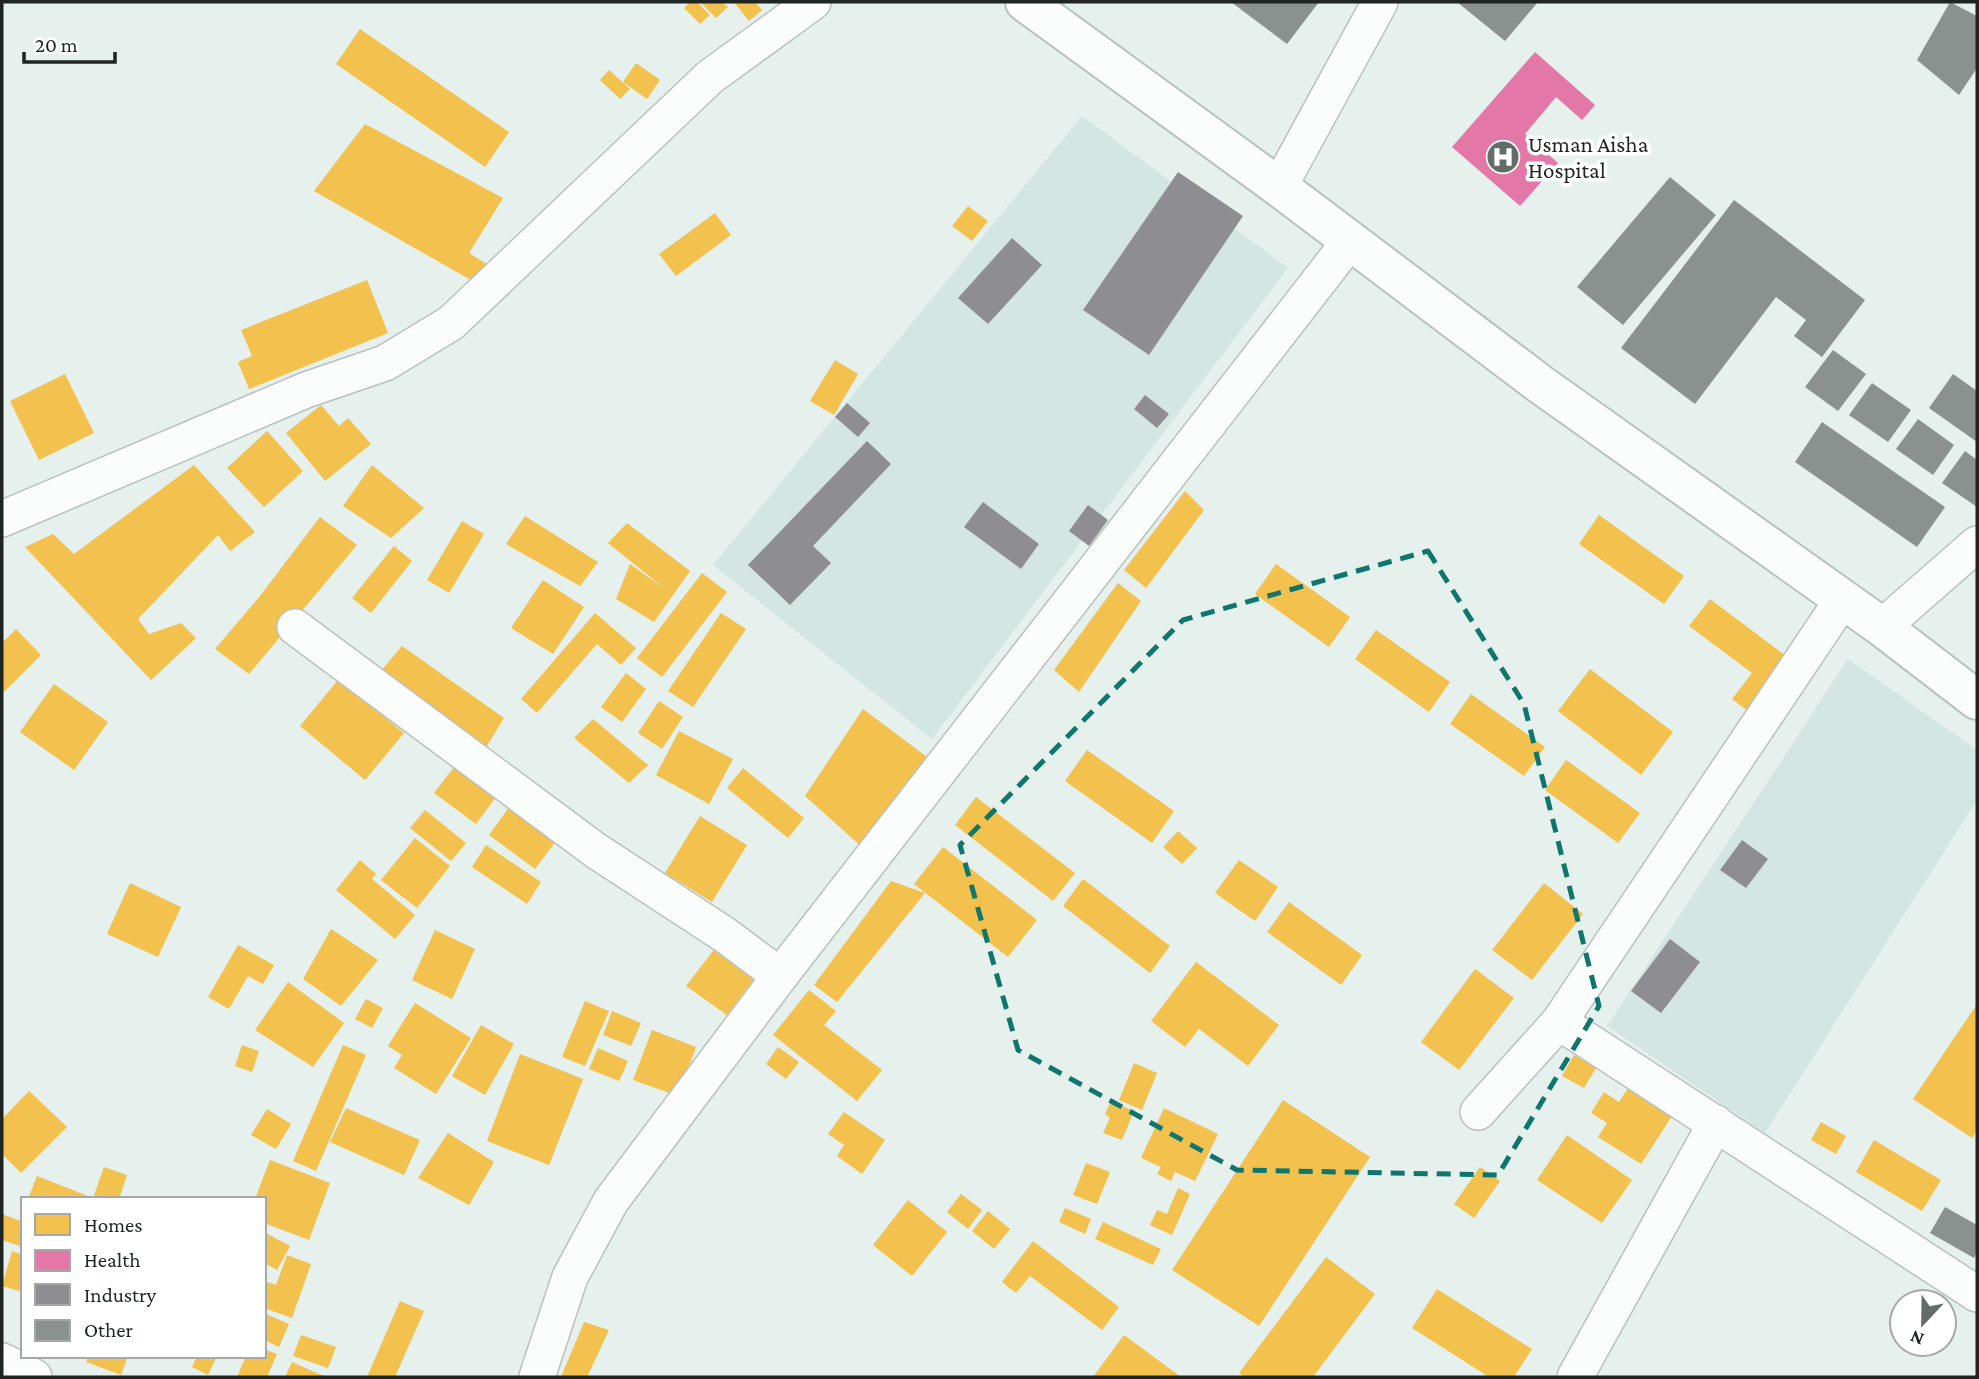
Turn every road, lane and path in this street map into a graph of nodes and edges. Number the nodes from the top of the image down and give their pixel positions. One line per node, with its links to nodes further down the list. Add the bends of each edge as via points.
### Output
1 (813, 2): 6 (street, via 710,78 451,323 385,362 306,390)
2 (1025, 2): 4 (highway)
3 (1380, 2): 4 (street)
4 (1279, 187): 5 (highway)
5 (1350, 241): 8 (highway, via 1540,384); 12 (street)
6 (2, 519)
7 (1977, 544): 10 (street)
8 (1843, 599): 10 (highway); 13 (street)
9 (295, 627): 12 (street, via 596,850)
10 (1882, 627): 11 (highway)
11 (1977, 700)
12 (780, 976): 19 (street, via 611,1201 570,1277)
13 (1559, 1022): 14 (street); 15 (street)
14 (1478, 1112)
15 (1716, 1124): 16 (street); 20 (street)
16 (1977, 1294)
17 (2, 1361): 18 (street)
18 (34, 1377)
19 (537, 1377)
20 (1575, 1377)

